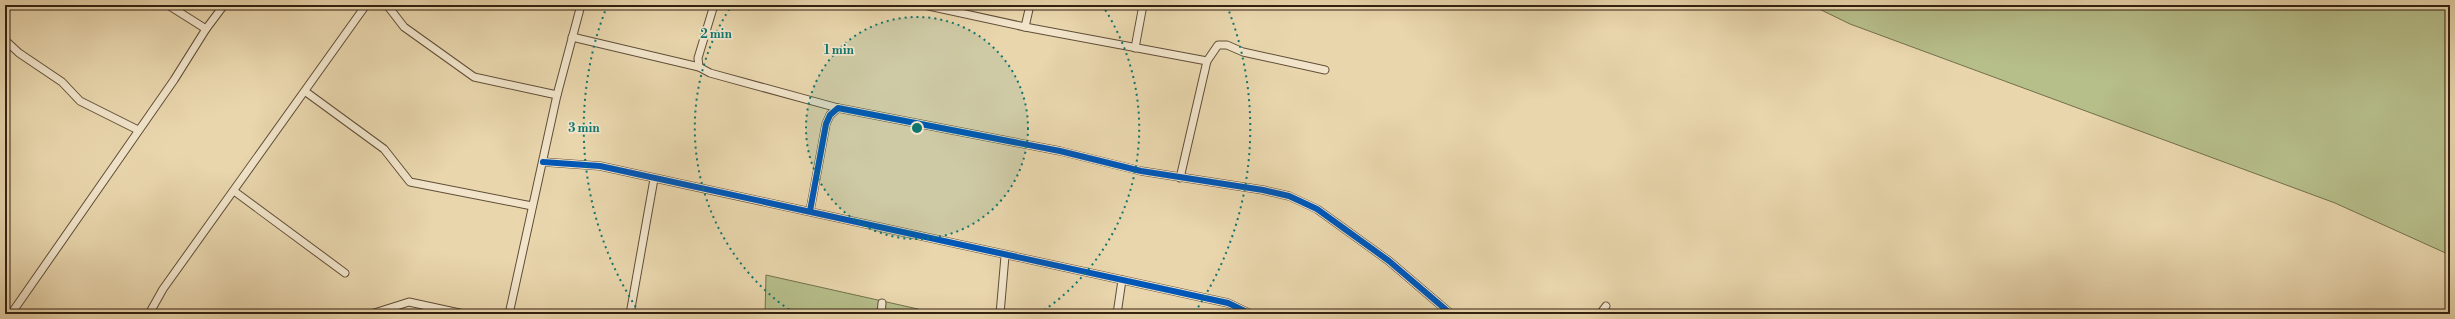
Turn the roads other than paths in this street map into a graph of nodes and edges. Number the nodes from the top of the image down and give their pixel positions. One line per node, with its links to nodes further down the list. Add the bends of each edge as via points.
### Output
1 (168, 5): 11 (street)
2 (224, 5): 11 (street)
3 (366, 5): 18 (street, via 337,43)
4 (387, 5): 19 (street, via 404,27 474,77)
5 (581, 5): 12 (street)
6 (714, 5): 16 (street, via 698,58)
7 (924, 5): 10 (street)
8 (1030, 5): 10 (street)
9 (1143, 5): 14 (street)
10 (1025, 27): 14 (street)
11 (206, 29): 21 (street)
12 (572, 37): 16 (street); 19 (street)
13 (5, 40): 21 (street, via 19,53 62,82 80,101)
14 (1135, 48): 15 (street)
15 (1207, 61): 17 (street, via 1218,45 1227,45 1242,52); 23 (street)
16 (700, 67): 20 (street, via 710,73)
17 (1325, 70)
18 (306, 92): 25 (street); 26 (street, via 378,144 410,182)
19 (557, 95): 22 (street)
20 (838, 108): 23 (street, via 1060,151); 27 (street, via 830,115 826,124)
21 (138, 130): 33 (street)
22 (543, 162): 24 (street, via 600,166); 26 (street)
23 (1180, 178): 43 (street, via 1263,190 1289,196 1317,209 1389,261)
24 (654, 179): 27 (street); 38 (street)
25 (234, 191): 29 (street); 34 (street, via 163,289)
26 (532, 206): 37 (street)
27 (810, 212): 28 (street)
28 (1005, 256): 30 (street); 40 (street)
29 (345, 273)
30 (1122, 280): 41 (street); 42 (street, via 1228,303)
31 (882, 303): 39 (street)
32 (1606, 306): 44 (street)
33 (11, 314)
34 (149, 314)
35 (371, 314): 36 (street, via 409,302)
36 (464, 314)
37 (509, 314)
38 (630, 314)
39 (881, 314)
40 (1000, 314)
41 (1117, 314)
42 (1251, 314)
43 (1451, 314)
44 (1600, 314)

